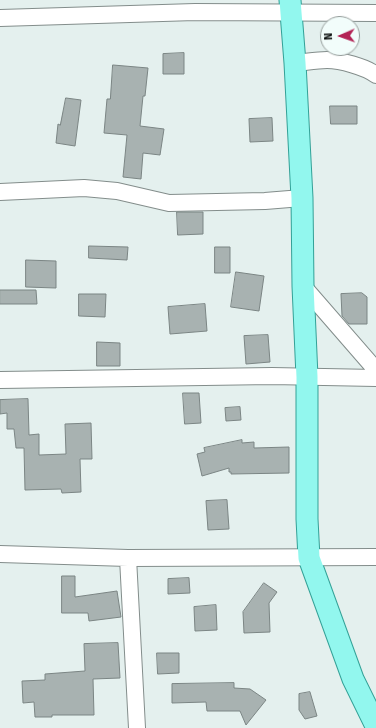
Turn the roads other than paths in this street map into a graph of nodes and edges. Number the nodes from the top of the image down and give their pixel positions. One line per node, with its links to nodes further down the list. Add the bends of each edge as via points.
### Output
1 (194, 6): 2 (street); 4 (street)
2 (290, 6): 3 (street); 5 (main road)
3 (376, 13)
4 (0, 18)
5 (295, 63): 6 (street, via 328,60 352,64); 8 (main road)
6 (376, 75)
7 (0, 192): 8 (street, via 84,188 118,191 169,203)
8 (302, 198): 9 (main road)
9 (303, 286): 10 (street); 11 (main road)
10 (376, 370)
11 (307, 377): 12 (street); 13 (street); 17 (main road)
12 (376, 378)
13 (0, 380)
14 (0, 554): 16 (street)
15 (376, 557): 17 (street)
16 (128, 558): 17 (street); 19 (street)
17 (309, 558): 18 (main road, via 353,679)
18 (376, 726)
19 (137, 728)

